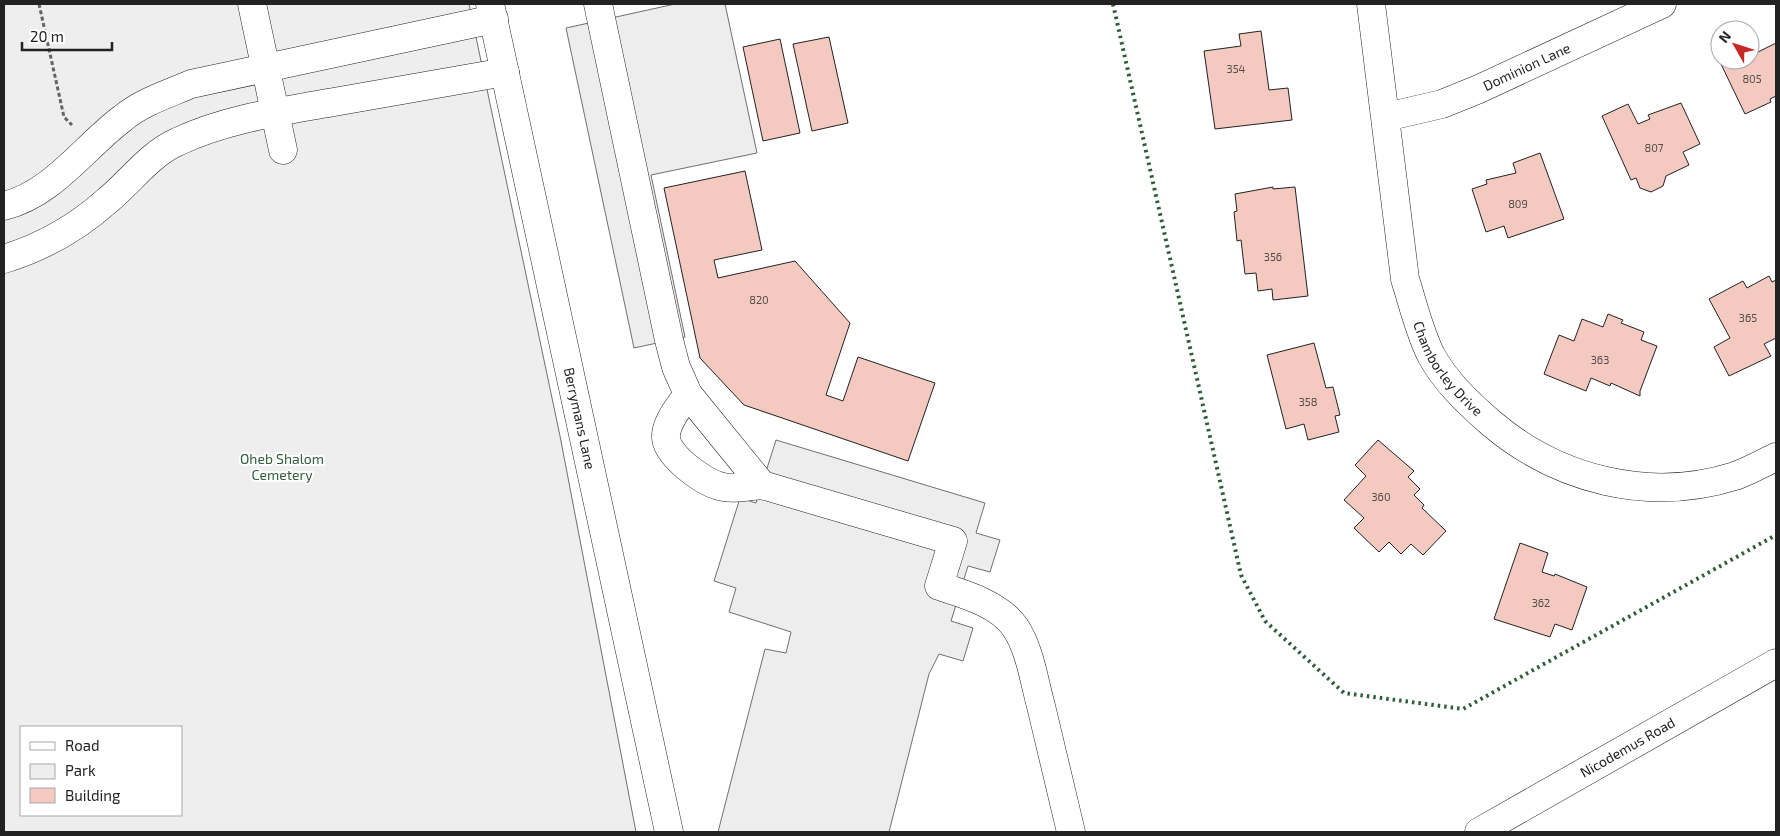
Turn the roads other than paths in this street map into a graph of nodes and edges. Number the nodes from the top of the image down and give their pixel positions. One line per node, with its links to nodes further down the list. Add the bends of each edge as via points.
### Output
1 (252, 4): 6 (street)
2 (598, 4): 13 (street, via 676,367)
3 (1371, 4): 9 (street, Chamborley Drive)
4 (1662, 4): 9 (street, Dominion Lane, via 1442,104)
5 (492, 11): 6 (street); 7 (street, Berrymans Lane)
6 (265, 67): 8 (street); 11 (street, via 191,84 149,102 124,117 71,166 41,188)
7 (505, 72): 8 (street); 17 (street, Berrymans Lane)
8 (275, 112): 10 (street); 12 (street, via 205,130 176,142 156,155 108,201 71,229 26,252)
9 (1386, 117): 14 (street, Chamborley Drive, via 1406,279 1418,322 1431,355 1453,388 1478,412 1512,441 1540,458 1615,484 1655,489 1696,485 1736,476)
10 (282, 150)
11 (4, 206)
12 (4, 259)
13 (688, 394): 15 (street); 15 (street, via 668,423 665,436 673,454 704,480 720,487)
14 (1776, 457)
15 (762, 486): 18 (street, via 953,541 939,586 970,596 996,610 1014,626 1032,668)
16 (1776, 663): 19 (street, Nicodemus Road)
17 (669, 832)
18 (1071, 832)
19 (1479, 832)

